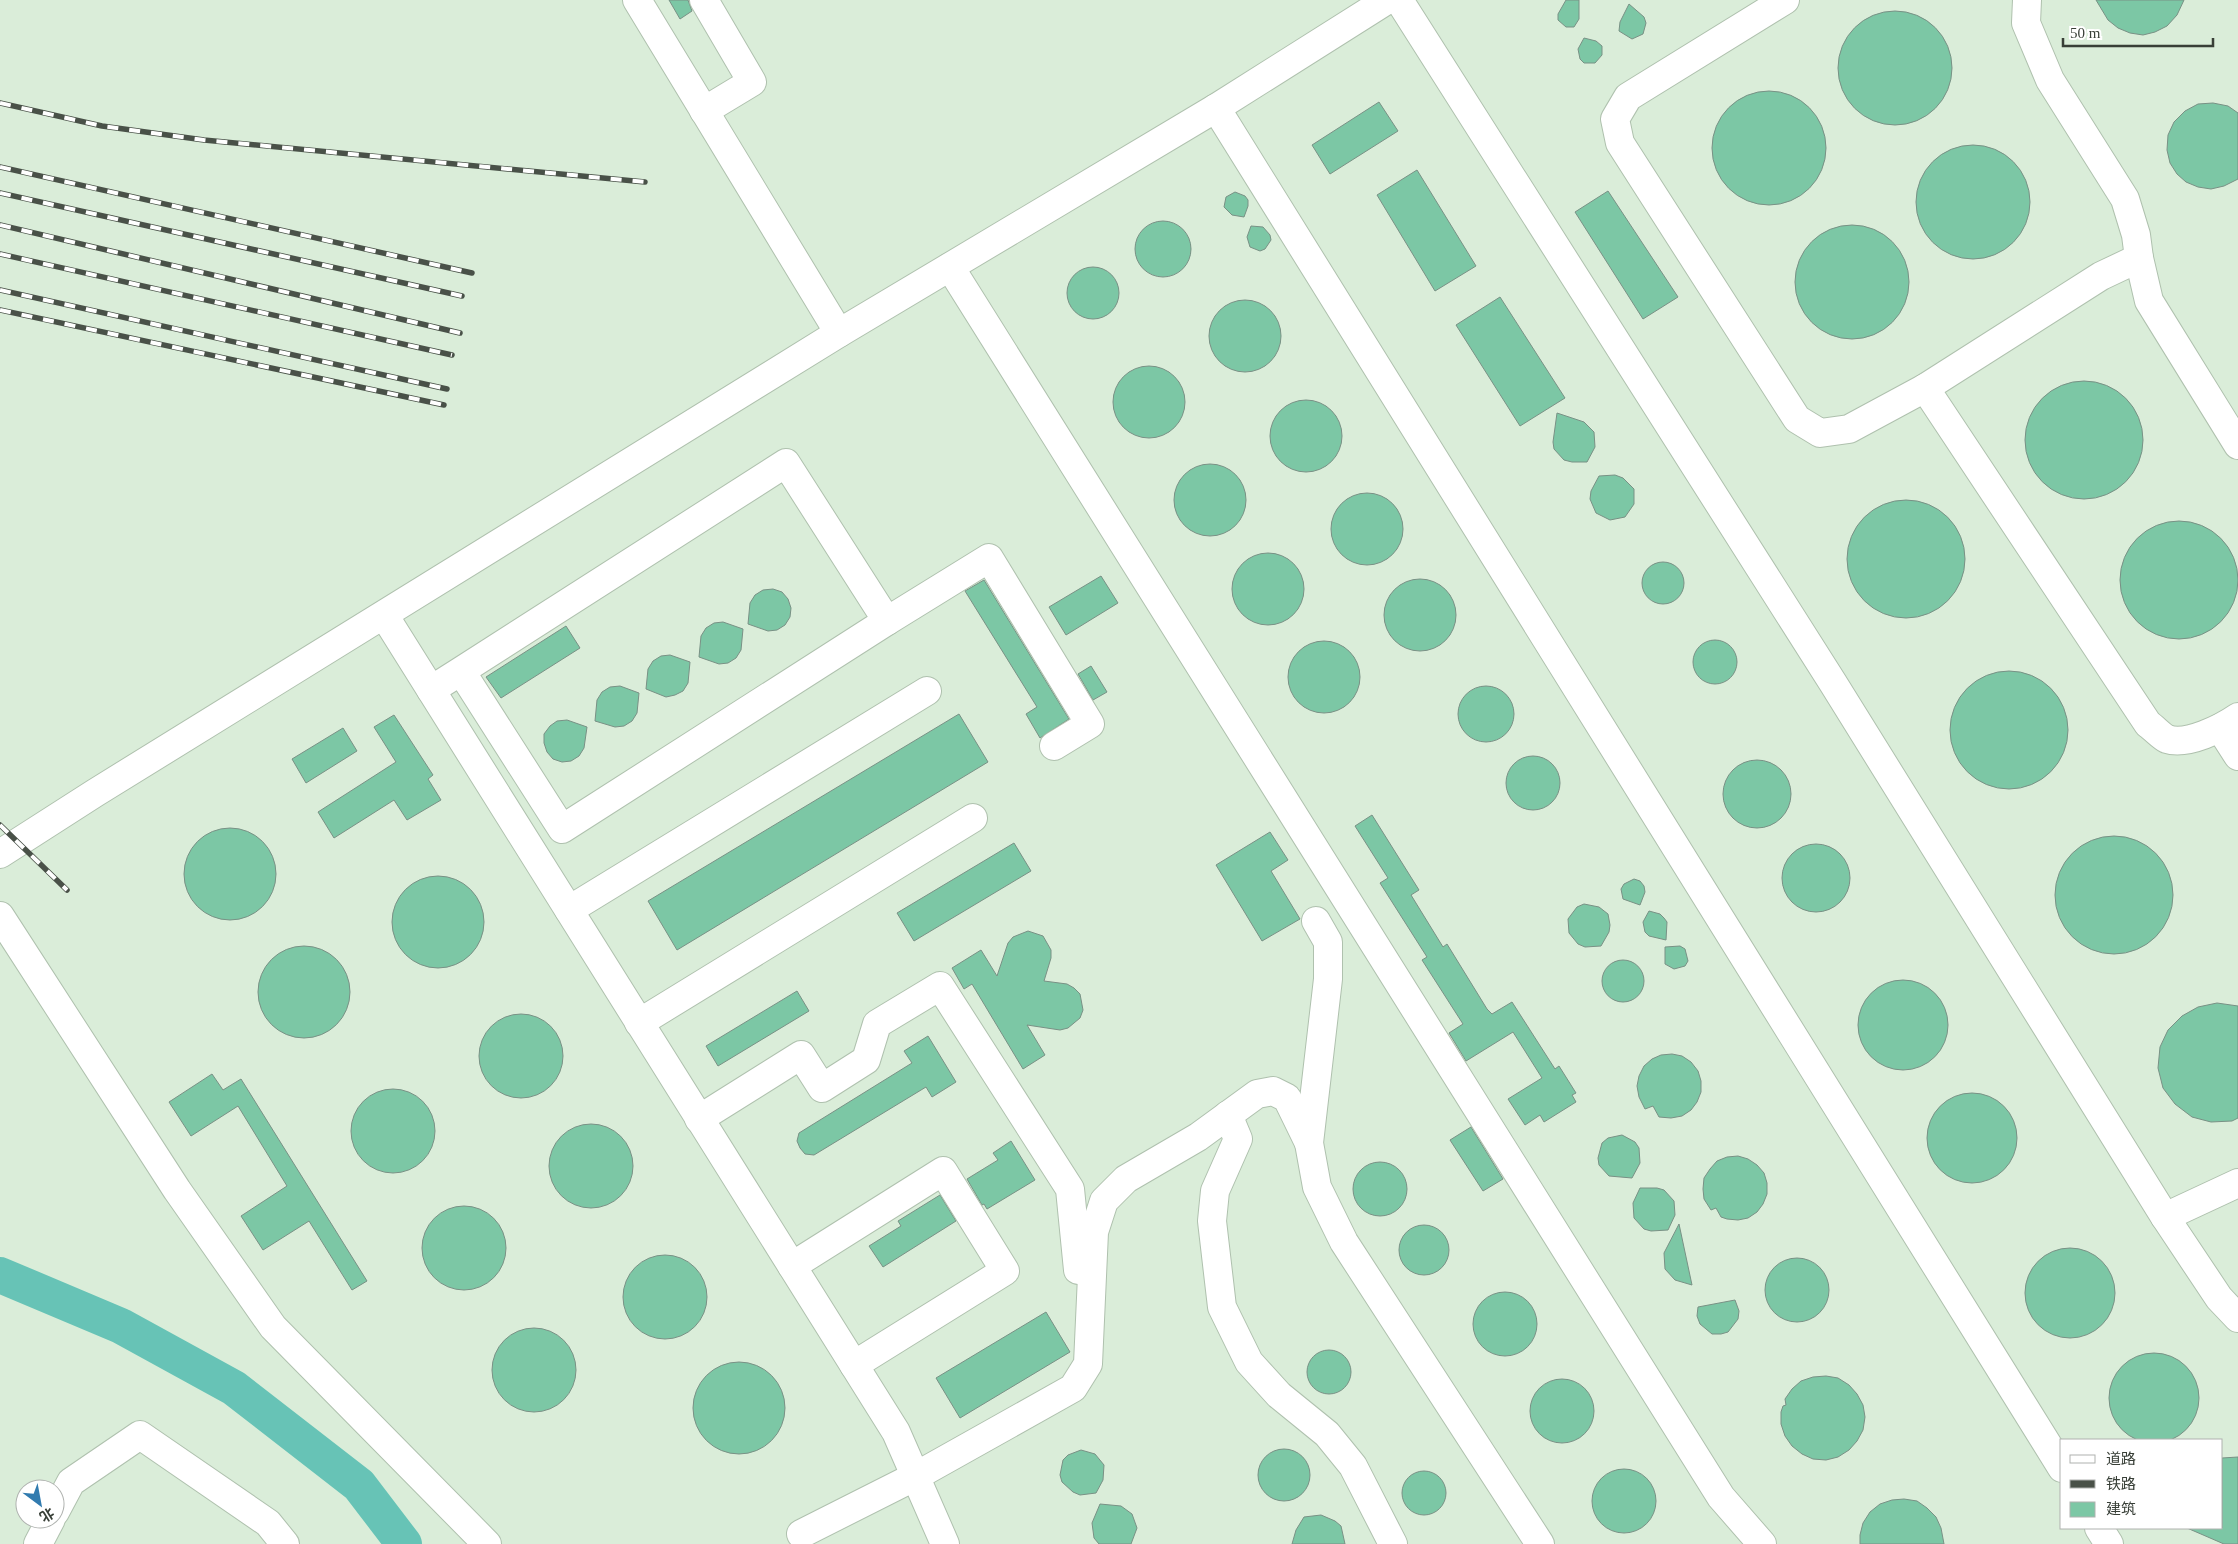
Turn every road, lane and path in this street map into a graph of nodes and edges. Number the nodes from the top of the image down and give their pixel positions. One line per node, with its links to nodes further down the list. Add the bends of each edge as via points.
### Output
1 (637, 0): 8 (street)
2 (704, 0): 8 (street, via 752,82)
3 (1387, 0): 7 (street)
4 (1399, 0): 32 (street, via 1833,683)
5 (1785, 0): 12 (street, via 1628,97 1615,119 1620,143 1797,419 1820,433 1849,429)
6 (2026, 0): 9 (street, via 2026,23 2050,80 2125,199)
7 (1216, 108): 10 (street); 37 (street)
8 (704, 111): 11 (street)
9 (2139, 258): 12 (street, via 2101,276); 13 (street, via 2149,301)
10 (950, 267): 11 (street); 49 (street, via 1721,1496)
11 (839, 334): 15 (street)
12 (1925, 388): 19 (street, via 2148,724 2167,739 2192,738)
13 (2238, 445)
14 (887, 621): 16 (street, via 786,463); 16 (street, via 562,829); 20 (street, via 989,558 1090,724)
15 (389, 623): 17 (street); 23 (street); 24 (street)
16 (461, 671): 17 (street)
17 (431, 690): 24 (street)
18 (927, 690): 24 (street)
19 (2229, 722): 21 (street)
20 (1054, 746)
21 (2238, 756)
22 (973, 818): 27 (street)
23 (0, 854)
24 (558, 894): 27 (street)
25 (0, 916): 45 (street, via 177,1190 273,1327)
26 (1316, 921): 30 (street, via 1328,942 1328,979)
27 (639, 1023): 29 (street)
28 (1228, 1115): 30 (street, via 1257,1094 1273,1091 1287,1098); 35 (street, via 1198,1137 1126,1179 1104,1201 1094,1232); 47 (street, via 1238,1139 1215,1191 1212,1220 1222,1307 1250,1362 1279,1395 1327,1434 1352,1466)
29 (699, 1119): 33 (street); 35 (street, via 801,1055 822,1088 866,1060 877,1024 940,986 1070,1189)
30 (1309, 1143): 48 (street, via 1317,1187 1344,1242)
31 (2238, 1183): 32 (street)
32 (2165, 1217): 34 (street, via 2219,1298)
33 (792, 1266): 36 (street); 36 (street, via 943,1171 1005,1271)
34 (2238, 1318)
35 (1088, 1364): 38 (street, via 1073,1388)
36 (854, 1365): 38 (street, via 896,1432)
37 (2060, 1465)
38 (916, 1476): 42 (street); 46 (street)
39 (65, 1493): 44 (street, via 71,1482 140,1435 268,1523)
40 (46, 1529): 43 (street)
41 (2100, 1529): 50 (street)
42 (801, 1534)
43 (38, 1544)
44 (285, 1544)
45 (487, 1544)
46 (945, 1544)
47 (1393, 1544)
48 (1540, 1544)
49 (1762, 1544)
50 (2109, 1544)

